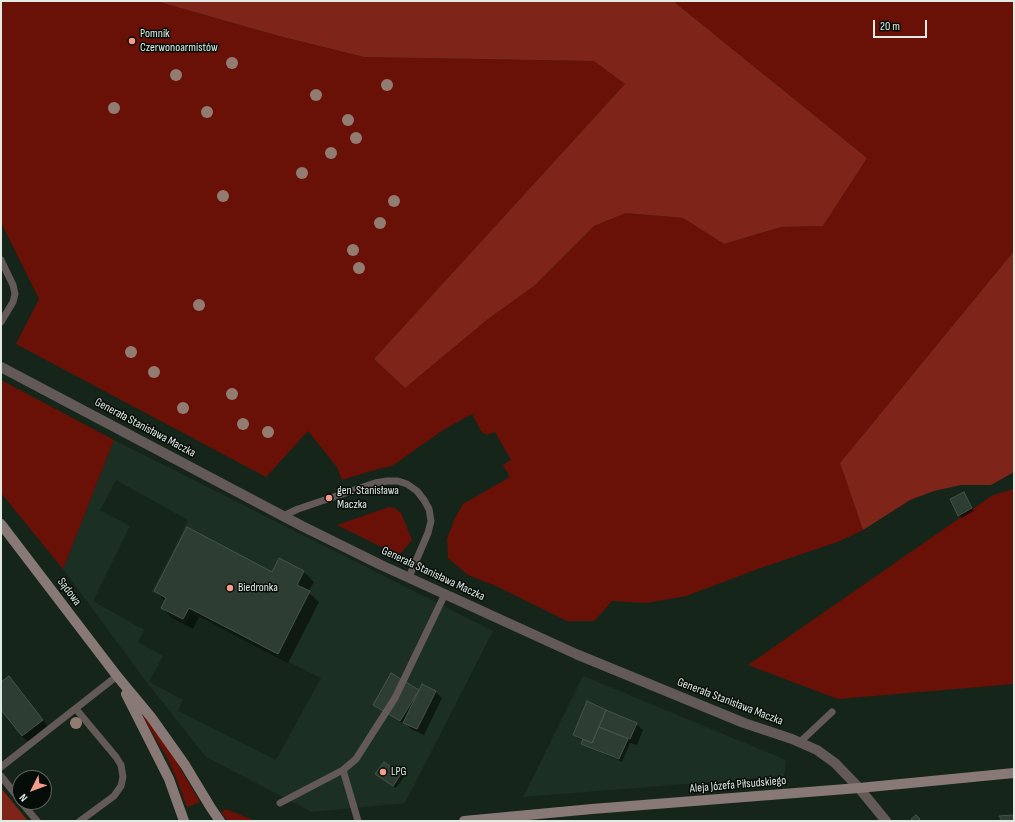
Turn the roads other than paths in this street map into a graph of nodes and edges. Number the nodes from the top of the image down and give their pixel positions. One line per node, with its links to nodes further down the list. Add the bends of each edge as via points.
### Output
1 (1, 260): 2 (lane, via 15,294)
2 (1, 322)
3 (1, 368): 4 (street, Generała Stanisława Maczka)
4 (283, 516): 6 (street, Generała Stanisława Maczka); 6 (lane, via 375,483 398,481 407,484 424,500 431,521)
5 (1, 524): 8 (main road, Sądowa)
6 (409, 577): 7 (street, Generała Stanisława Maczka)
7 (445, 594): 11 (street, Generała Stanisława Maczka, via 576,654 744,723); 13 (lane, via 395,698 356,759)
8 (117, 676): 9 (lane); 22 (main road, Sądowa, via 169,779); 23 (main road, Sądowa, via 151,717)
9 (76, 709): 12 (lane); 21 (lane, via 116,757 121,765 123,777 121,786 114,796)
10 (832, 712): 11 (lane)
11 (800, 742): 16 (street, Generała Stanisława Maczka, via 818,750 835,763)
12 (1, 767)
13 (343, 770): 18 (lane); 24 (lane)
14 (1014, 773): 16 (main road, Aleja Józefa Piłsudskiego)
15 (1, 776): 17 (lane)
16 (859, 788): 25 (main road, Aleja Józefa Piłsudskiego); 26 (street, Generała Stanisława Maczka)
17 (12, 790)
18 (280, 803)
19 (28, 810): 20 (lane)
20 (37, 821)
21 (80, 821)
22 (184, 821)
23 (220, 821)
24 (358, 821)
25 (464, 821)
26 (886, 821)

